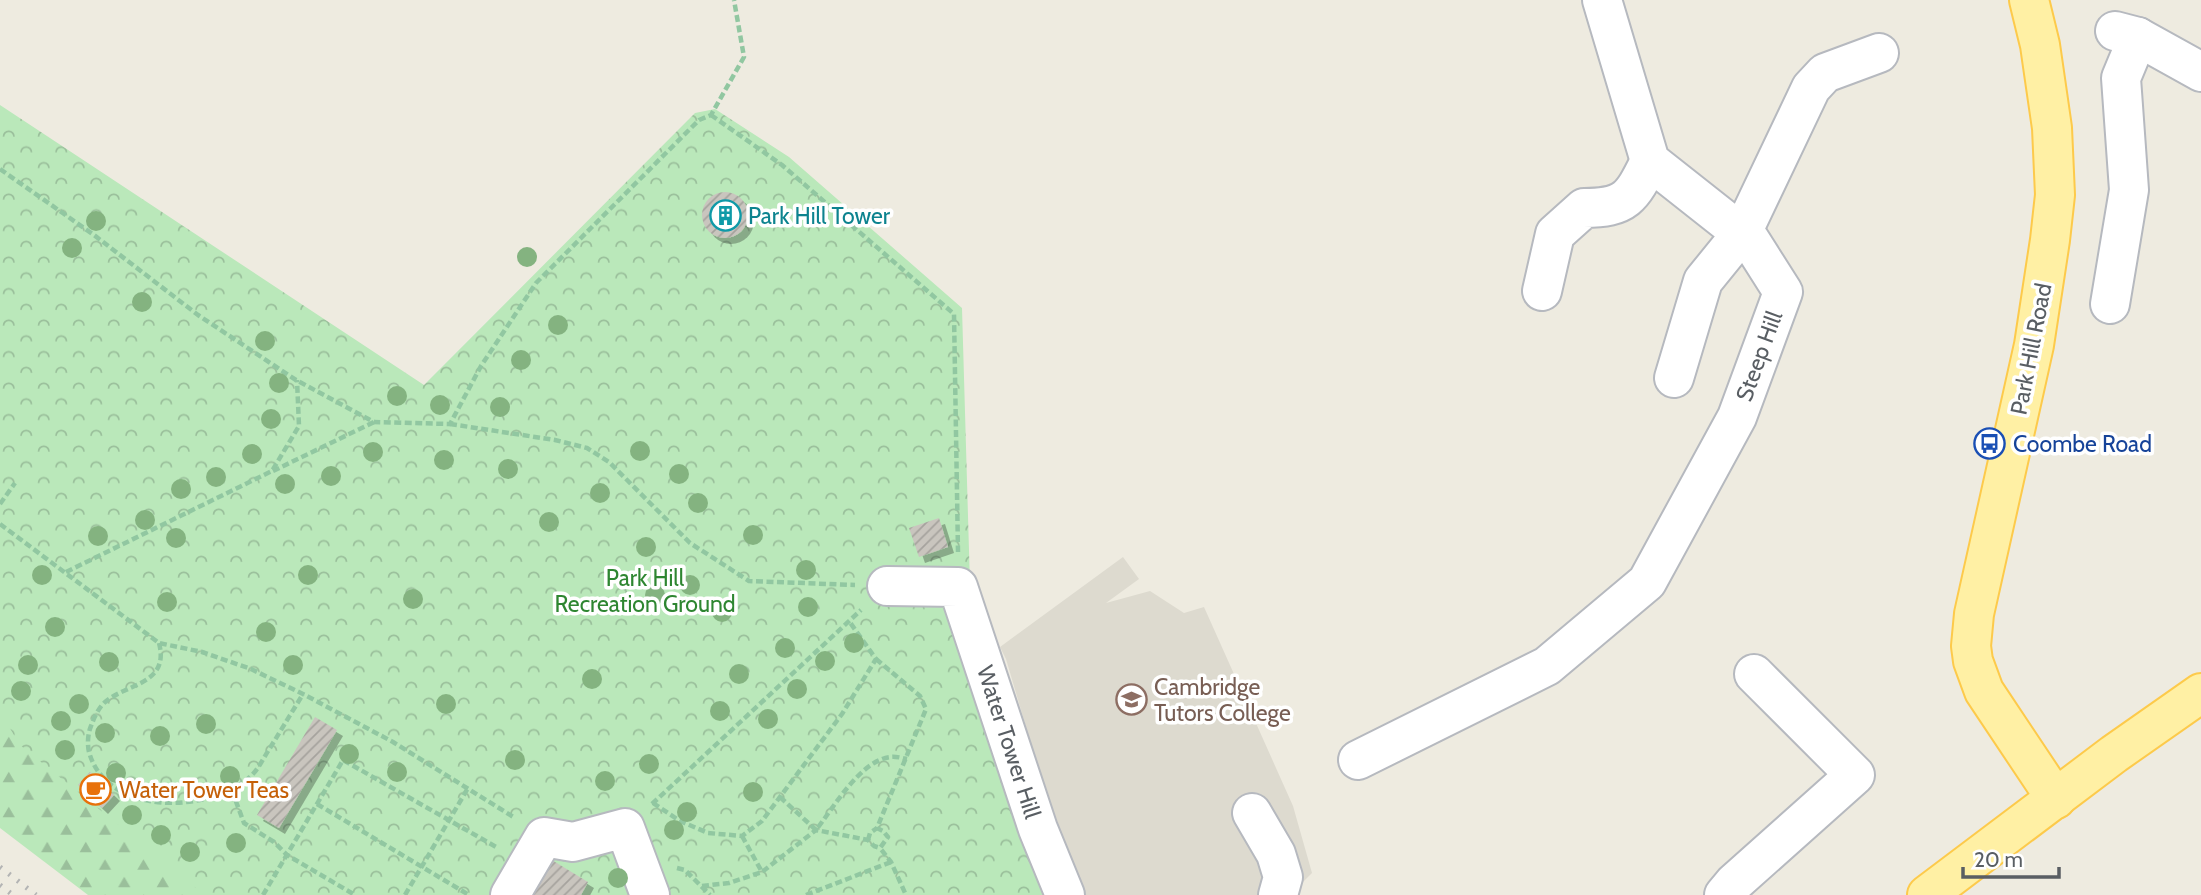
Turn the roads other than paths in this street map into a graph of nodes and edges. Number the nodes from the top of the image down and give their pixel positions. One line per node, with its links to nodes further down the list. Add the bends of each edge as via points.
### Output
1 (1602, 0): 5 (street)
2 (2029, 0): 14 (main road, Park Hill Road, via 2052,128 2054,206 2034,345 1977,596 1971,646 1984,691)
3 (1879, 53): 6 (street, via 1825,73 1811,88)
4 (2201, 72): 8 (street, via 2127,34 2120,78 2129,190)
5 (1650, 161): 6 (street, Steep Hill); 7 (street, via 1634,193 1610,208 1584,208 1555,234)
6 (1742, 233): 9 (street, via 1703,281); 13 (street, Steep Hill, via 1783,292 1737,417 1647,582 1547,666)
7 (1542, 290)
8 (2109, 304)
9 (1674, 378)
10 (887, 586): 18 (street, Water Tower Hill, via 958,587 1038,829)
11 (1754, 674): 20 (street, via 1855,775)
12 (2201, 693): 14 (main road)
13 (1358, 760)
14 (2056, 799): 21 (main road)
15 (1252, 813): 19 (street, via 1276,854 1283,877)
16 (510, 895): 17 (street, via 544,837 573,842 639,815)
17 (650, 895)
18 (1065, 895)
19 (1278, 895)
20 (1724, 895)
21 (1927, 895)

